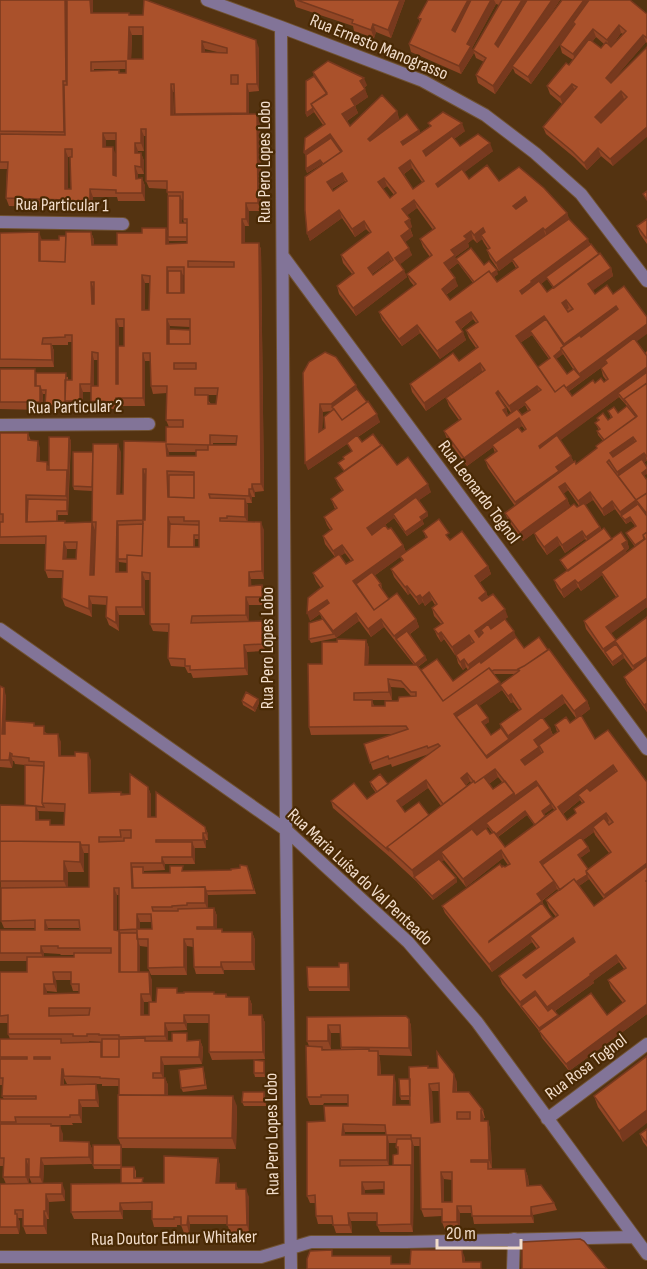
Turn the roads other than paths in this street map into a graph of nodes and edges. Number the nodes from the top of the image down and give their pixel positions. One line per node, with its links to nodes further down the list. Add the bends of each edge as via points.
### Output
1 (207, 0): 2 (street, Rua Ernesto Manograsso)
2 (281, 27): 5 (street, Rua Pero Lopes Lobo); 6 (street, Rua Ernesto Manograsso, via 423,81 485,115 581,194)
3 (0, 222): 4 (street, Rua Particular 1)
4 (123, 224)
5 (282, 256): 10 (street, Rua Leonardo Tognol); 11 (street, Rua Pero Lopes Lobo)
6 (647, 281)
7 (149, 424): 8 (street, Rua Particular 2)
8 (0, 425)
9 (0, 629): 11 (street, Rua Maria Luísa do Val Penteado)
10 (647, 749)
11 (286, 830): 13 (street, Rua Maria Luísa do Val Penteado, via 408,942 477,1022); 16 (street, Rua Pero Lopes Lobo)
12 (647, 1044): 13 (street, Rua Rosa Tognol)
13 (547, 1119): 14 (street, Rua Maria Luísa do Val Penteado)
14 (634, 1237): 15 (street, Rua Doutor Edmur Whitaker); 17 (street, Rua Maria Luísa do Val Penteado)
15 (514, 1239): 16 (street, Rua Doutor Edmur Whitaker, via 311,1242); 20 (street)
16 (291, 1247): 18 (street, Rua Doutor Edmur Whitaker, via 261,1257); 19 (street, Rua Pero Lopes Lobo)
17 (647, 1254)
18 (0, 1257)
19 (291, 1269)
20 (513, 1269)

